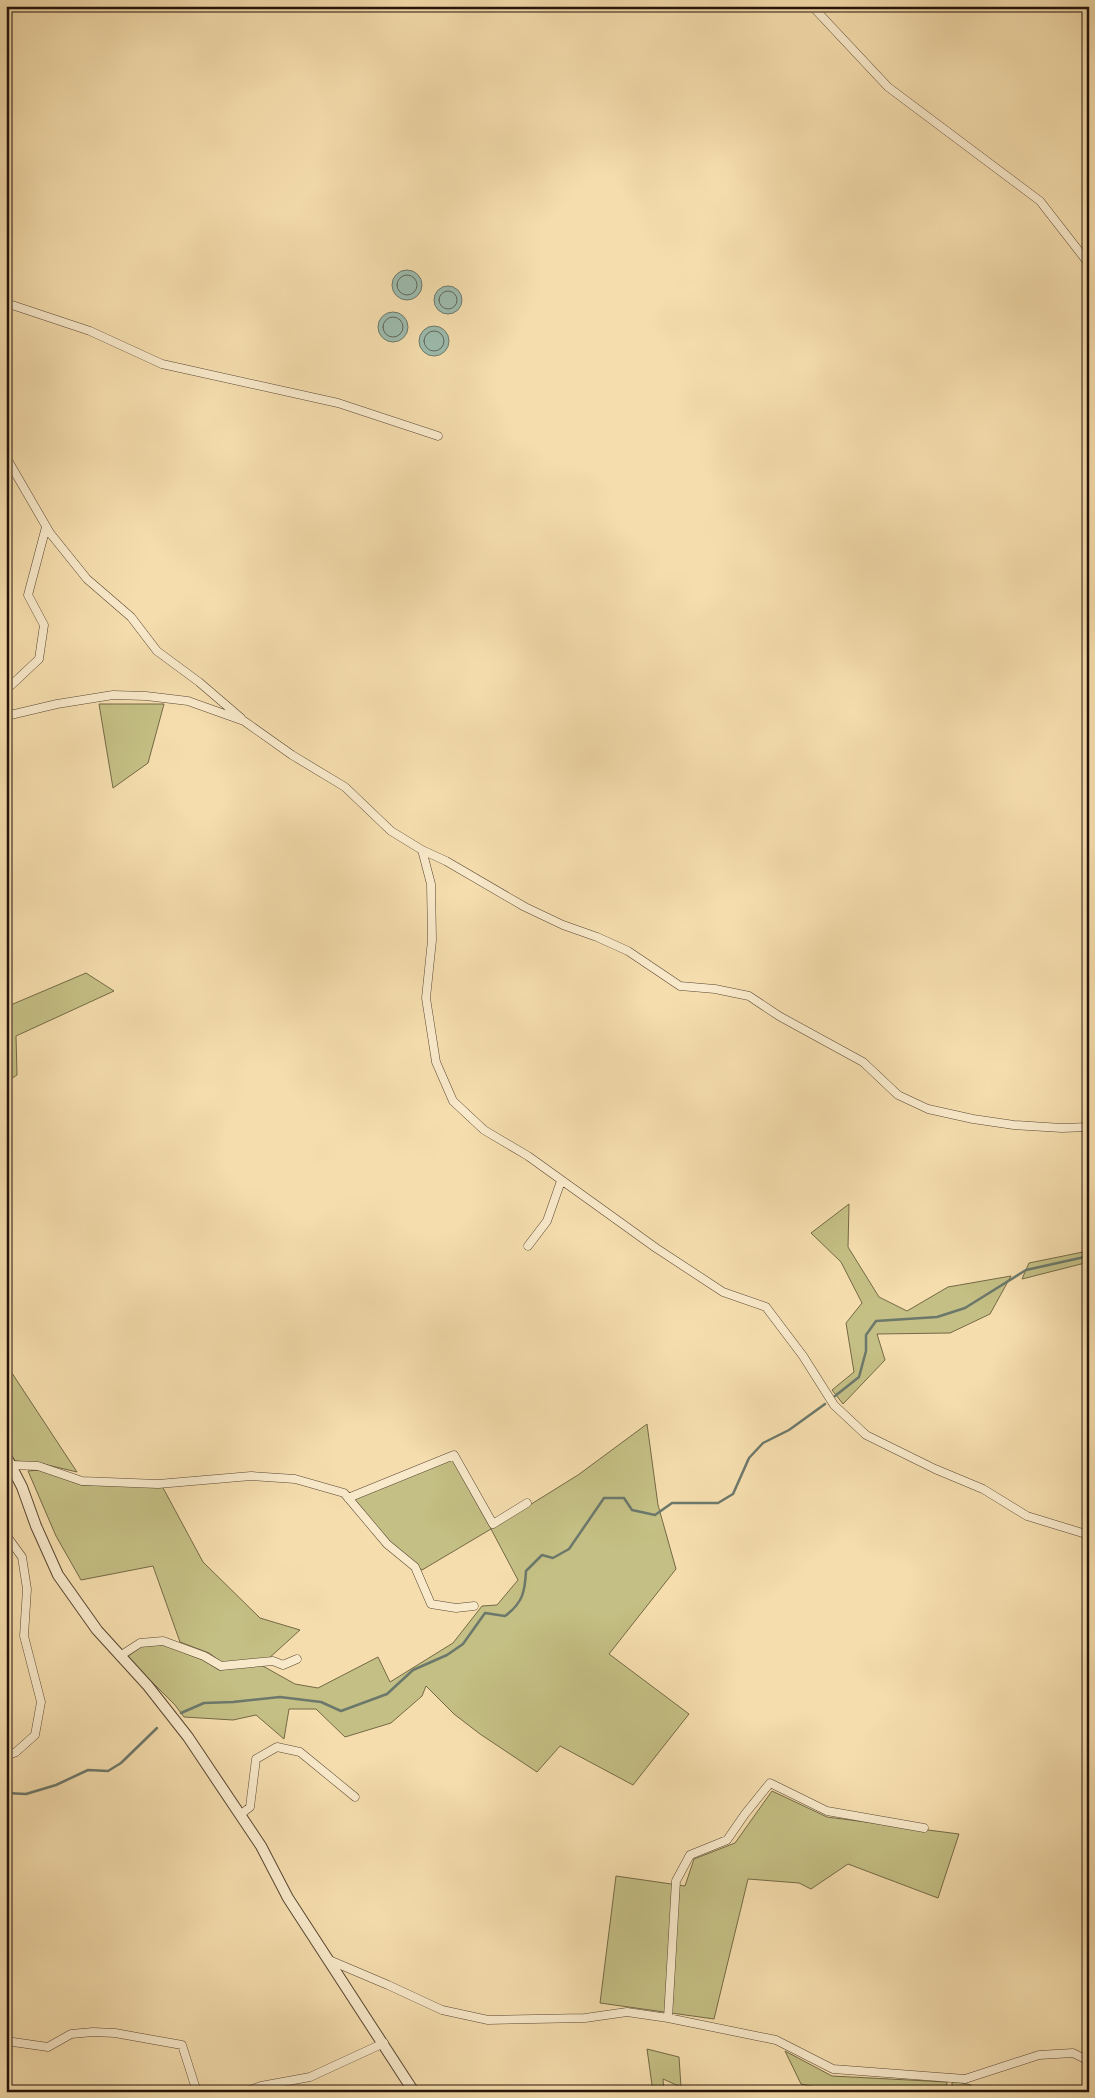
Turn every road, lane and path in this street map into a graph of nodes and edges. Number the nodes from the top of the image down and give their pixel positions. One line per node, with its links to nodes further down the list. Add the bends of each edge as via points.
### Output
1 (812, 6): 2 (street, via 888,87 1040,201)
2 (1089, 264)
3 (6, 302): 4 (street, via 90,331 162,364 338,403)
4 (438, 436)
5 (6, 456): 6 (street)
6 (46, 527): 7 (street, via 28,595 44,625 40,659); 9 (street, via 87,579 131,617 157,651)
7 (6, 690)
8 (6, 716): 9 (street, via 113,695 188,701)
9 (244, 721): 10 (street, via 345,787 391,831)
10 (422, 850): 11 (street, via 525,908 628,950 680,986 749,996 862,1062 898,1095 928,1109 1014,1125); 12 (street, via 431,884 432,940 426,998 436,1062 453,1101 484,1130 528,1156)
11 (1089, 1128)
12 (561, 1181): 13 (street, via 546,1221); 18 (street, via 723,1292 766,1307 834,1405 866,1435 983,1489 1027,1516)
13 (528, 1246)
14 (9, 1461): 15 (street, via 38,1466 82,1481 158,1484 251,1476 295,1479 344,1493); 20 (street, via 58,1575)
15 (348, 1498): 16 (street, via 454,1455 493,1524); 19 (street, via 387,1544 416,1567 431,1604 456,1608)
16 (527, 1503)
17 (6, 1535): 22 (street, via 22,1556 27,1589 24,1636 41,1702 35,1735 16,1752)
18 (1089, 1535)
19 (474, 1606)
20 (120, 1656): 21 (street, via 140,1643 163,1641 221,1666 273,1661 283,1665); 24 (street, via 188,1737)
21 (296, 1659)
22 (6, 1756)
23 (355, 1797): 24 (street, via 300,1752 277,1747 256,1758 250,1808)
24 (240, 1815): 26 (street, via 261,1846 288,1898)
25 (924, 1828): 27 (street, via 827,1811 770,1783 744,1814 728,1840 690,1855 676,1881)
26 (329, 1960): 27 (street, via 442,2010 488,2020 585,2018 627,2012); 29 (street)
27 (668, 2018): 30 (street, via 776,2040 833,2069 965,2079 1039,2055 1073,2053)
28 (6, 2041): 31 (street, via 48,2047 71,2034 93,2032 182,2045)
29 (384, 2043): 32 (street, via 310,2077); 33 (street)
30 (1089, 2061)
31 (198, 2092)
32 (245, 2092)
33 (414, 2092)

